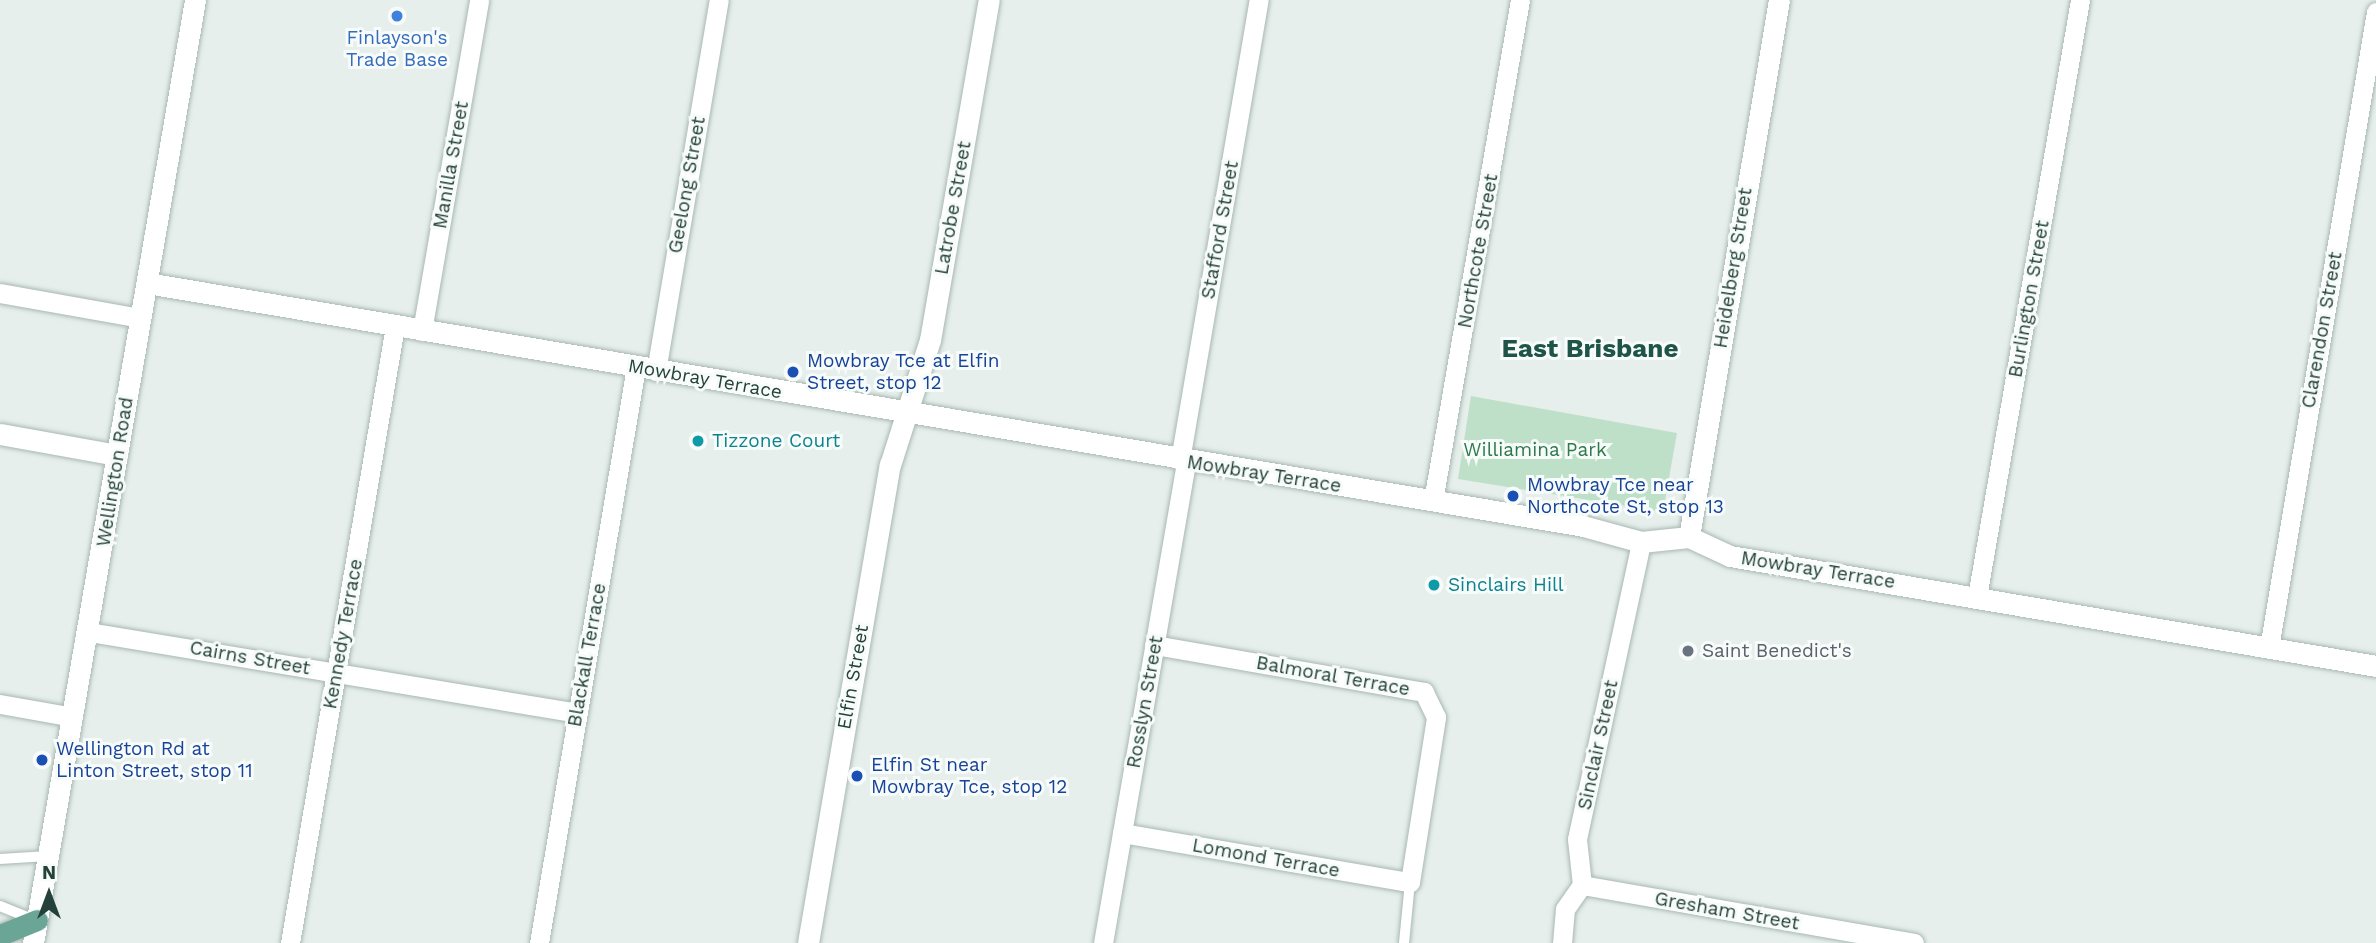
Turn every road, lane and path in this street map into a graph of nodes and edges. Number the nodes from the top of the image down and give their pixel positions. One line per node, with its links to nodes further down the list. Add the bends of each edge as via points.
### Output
1 (195, 0): 10 (street, Wellington Road)
2 (479, 0): 14 (street, Manilla Street)
3 (719, 0): 15 (street, Geelong Street)
4 (989, 0): 16 (street, Latrobe Street, via 930,340)
5 (1259, 0): 19 (street, Stafford Street)
6 (1520, 0): 20 (street, Northcote Street)
7 (1779, 0): 21 (street, Heidelberg Street)
8 (2080, 0): 23 (street, Burlington Street)
9 (2376, 12): 26 (street, Clarendon Street)
10 (147, 283): 12 (street, Wellington Road); 13 (street, Mowbray Terrace)
11 (0, 293): 12 (street)
12 (141, 318): 18 (street, Wellington Road)
13 (395, 326): 14 (street, Mowbray Terrace); 28 (street, Kennedy Terrace)
14 (422, 331): 15 (street, Mowbray Terrace)
15 (646, 369): 16 (street, Mowbray Terrace); 30 (street, Blackall Terrace)
16 (904, 412): 19 (street, Mowbray Terrace); 43 (street, Elfin Street)
17 (0, 434): 18 (street)
18 (117, 455): 24 (street, Wellington Road)
19 (1183, 461): 20 (street, Mowbray Terrace); 25 (street, Rosslyn Street)
20 (1433, 501): 22 (street, Mowbray Terrace)
21 (1689, 537): 22 (street, Mowbray Terrace); 23 (street, Mowbray Terrace, via 1730,556)
22 (1641, 542): 36 (street, Sinclair Street, via 1577,839)
23 (1978, 597): 26 (street, Mowbray Terrace)
24 (89, 632): 28 (street, Cairns Street); 31 (street, Wellington Road)
25 (1154, 645): 32 (street, Rosslyn Street); 35 (street, Balmoral Terrace, via 1424,692 1436,717)
26 (2269, 648): 27 (street, Mowbray Terrace)
27 (2376, 666)
28 (336, 673): 30 (street, Cairns Street); 41 (street, Kennedy Terrace)
29 (0, 704): 31 (street)
30 (577, 713): 42 (street, Blackall Terrace)
31 (73, 717): 33 (street, Wellington Road)
32 (1122, 833): 35 (street, Lomond Terrace); 44 (street, Rosslyn Street)
33 (48, 856): 34 (lane); 38 (street, Wellington Road)
34 (0, 859)
35 (1410, 882): 45 (lane, Balmoral Terrace)
36 (1582, 885): 46 (street, via 1565,909); 47 (street, Gresham Street)
37 (0, 906): 38 (lane)
38 (37, 920): 39 (main road); 40 (street, Wellington Road)
39 (0, 935)
40 (33, 943)
41 (290, 943)
42 (539, 943)
43 (808, 943)
44 (1103, 943)
45 (1404, 943)
46 (1562, 943)
47 (1914, 943)

